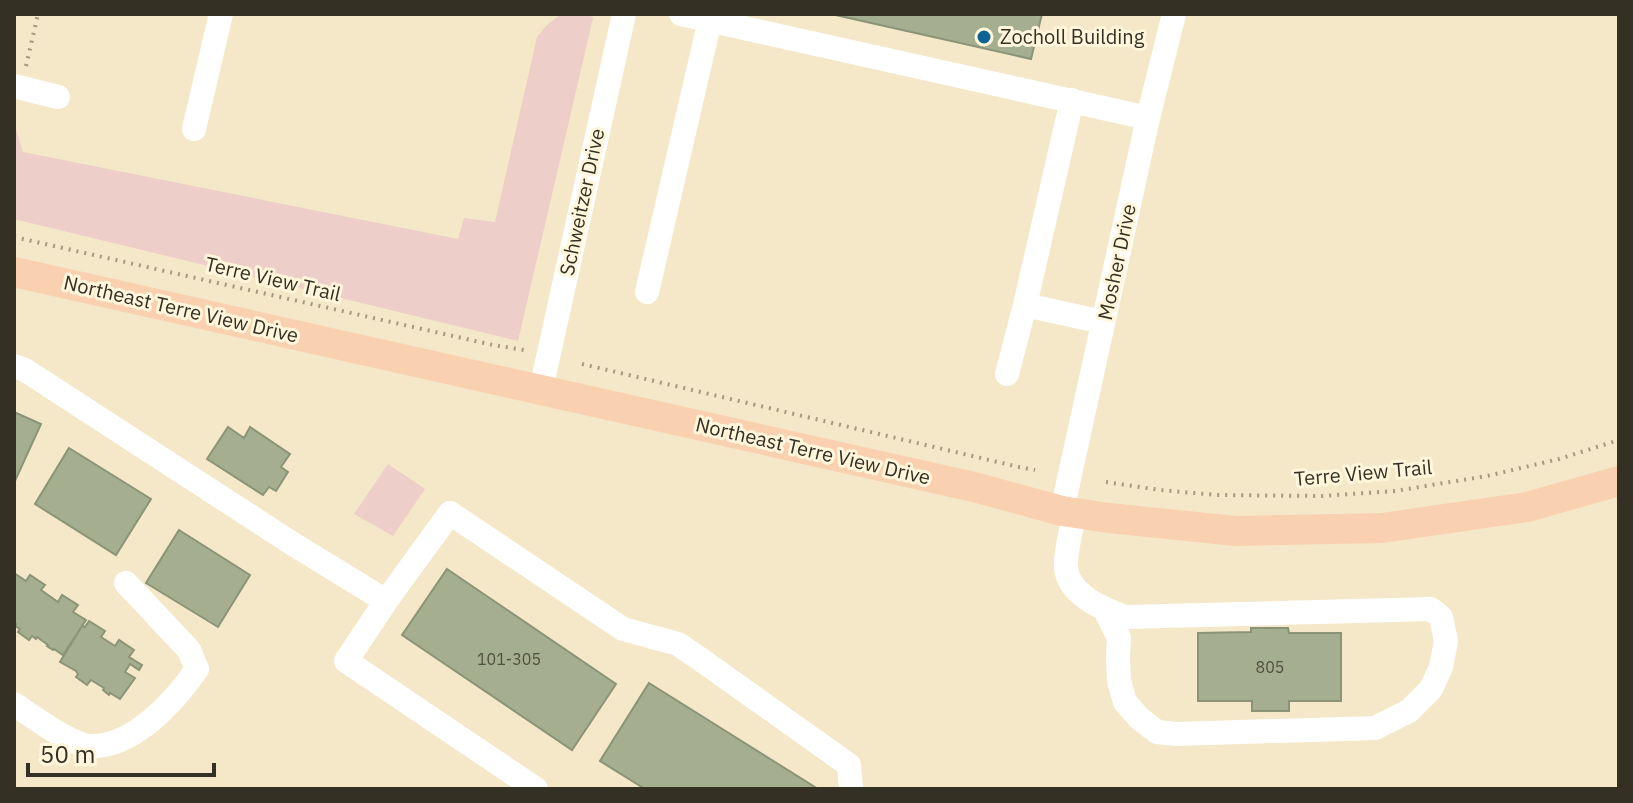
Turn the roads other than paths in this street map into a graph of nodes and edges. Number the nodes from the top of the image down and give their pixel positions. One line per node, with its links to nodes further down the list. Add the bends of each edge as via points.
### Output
1 (221, 14): 10 (street)
2 (624, 14): 17 (street, Schweitzer Drive)
3 (681, 14): 5 (street)
4 (1174, 14): 9 (street, Mosher Drive)
5 (710, 20): 8 (street); 12 (street)
6 (17, 87): 7 (street)
7 (58, 97)
8 (1072, 100): 9 (street); 13 (street)
9 (1148, 118): 14 (street, Mosher Drive)
10 (194, 129)
11 (14, 272): 17 (main road, Northeast Terre View Drive)
12 (647, 292)
13 (1025, 305): 14 (street); 16 (street)
14 (1103, 322): 19 (street, Mosher Drive)
15 (14, 366): 21 (street)
16 (1007, 374)
17 (541, 389): 19 (main road, Northeast Terre View Drive)
18 (1619, 481): 19 (main road, Northeast Terre View Drive, via 1527,507 1382,528 1236,531)
19 (1068, 512): 22 (street, Mosher Drive, via 1070,581)
20 (126, 583): 23 (street, via 189,650 197,669 181,692 136,732 118,742 89,746 68,739)
21 (386, 601): 24 (street, via 346,661); 25 (street, via 450,513 623,629 678,644 700,659 849,765)
22 (1105, 610): 22 (street, via 1125,617 1431,609 1441,617 1446,641 1431,689 1409,711 1375,728 1176,734 1157,732 1125,702 1119,681 1119,638)
23 (14, 704)
24 (536, 789)
25 (851, 789)

